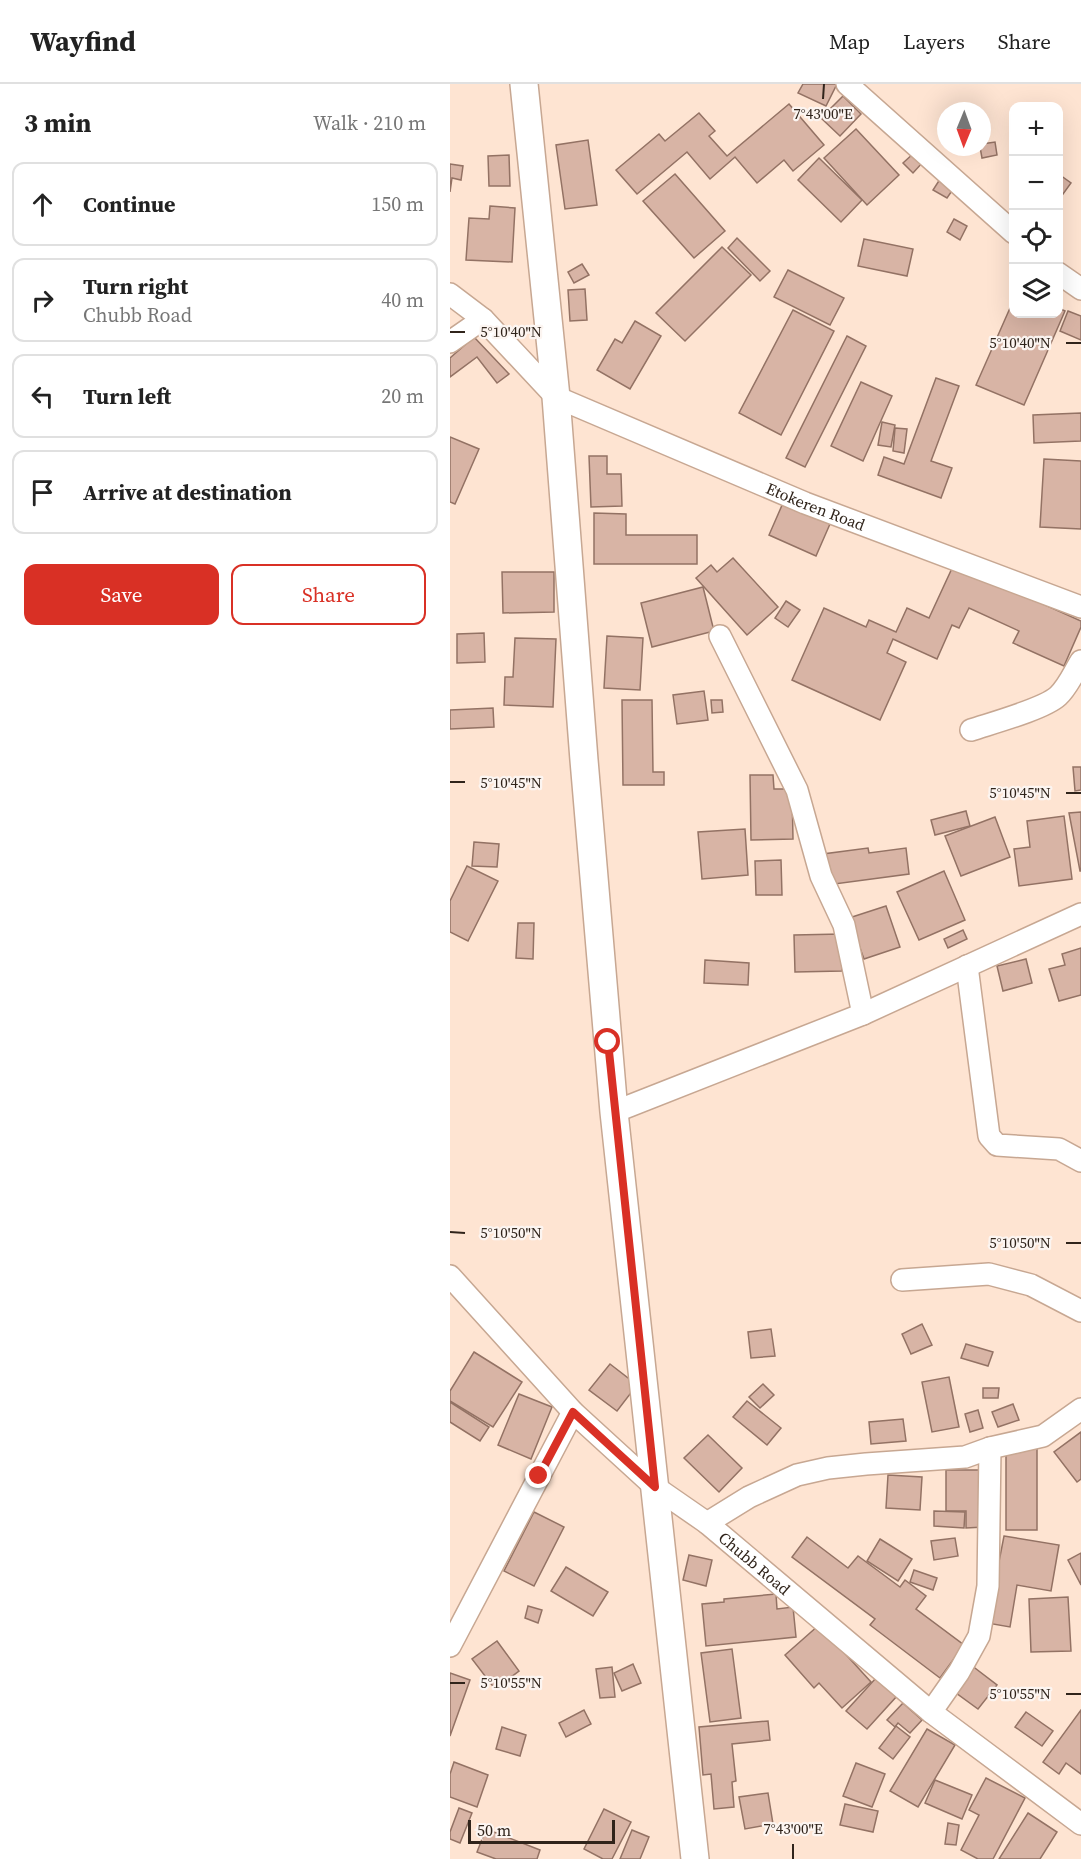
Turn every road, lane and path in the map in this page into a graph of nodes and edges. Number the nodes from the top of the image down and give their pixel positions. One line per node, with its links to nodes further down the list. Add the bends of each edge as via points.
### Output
1 (524, 84): 9 (main road)
2 (847, 84): 3 (street)
3 (1009, 229)
4 (1063, 276): 5 (street)
5 (1081, 289)
6 (450, 294): 7 (street)
7 (483, 319): 8 (street); 9 (street)
8 (450, 342)
9 (556, 397): 10 (street, Etokeren Road, via 805,503); 17 (main road)
10 (1081, 607)
11 (720, 636): 16 (street, via 797,790 821,876 843,925)
12 (1081, 661): 13 (street, via 1057,697)
13 (971, 730)
14 (1081, 914): 15 (street)
15 (967, 966): 16 (street); 18 (street, via 989,1136 997,1145 1059,1149)
16 (863, 1014): 17 (street)
17 (614, 1112): 25 (main road)
18 (1081, 1161)
19 (450, 1276): 23 (street, Chubb Road)
20 (902, 1280): 21 (street, via 989,1274 1031,1285)
21 (1081, 1311)
22 (1081, 1409): 24 (street, via 1043,1436)
23 (573, 1412): 25 (street, Chubb Road); 27 (street)
24 (990, 1448): 26 (street, via 965,1457 837,1467 796,1475); 28 (street, via 988,1586 979,1636)
25 (655, 1487): 26 (street, Chubb Road); 30 (main road)
26 (707, 1523): 28 (street, Chubb Road)
27 (450, 1646)
28 (931, 1712): 29 (street, Chubb Road)
29 (1081, 1824)
30 (694, 1859)

